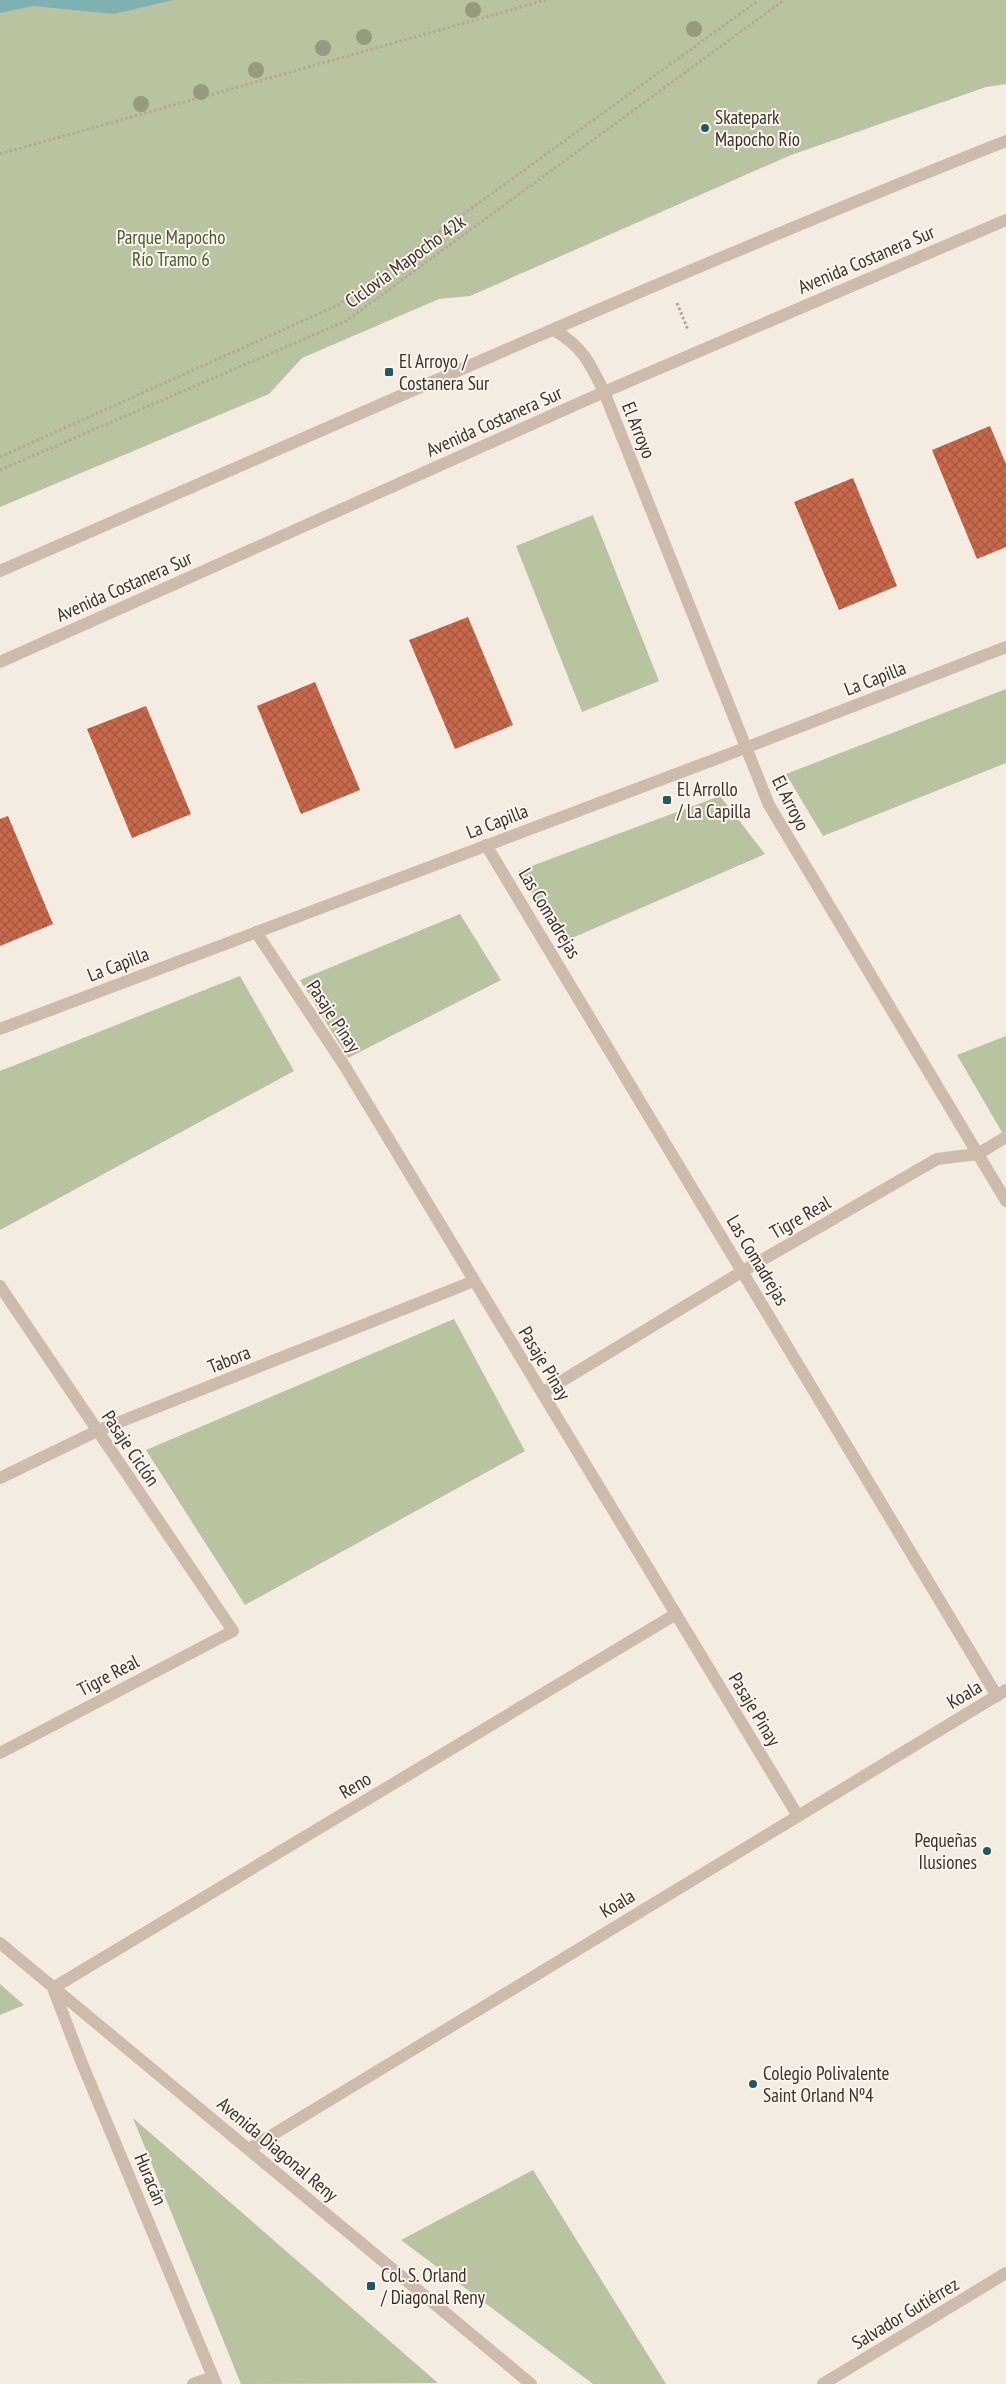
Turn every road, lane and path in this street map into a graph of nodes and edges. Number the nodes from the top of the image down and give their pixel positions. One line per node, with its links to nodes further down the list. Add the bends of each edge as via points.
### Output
1 (546, 0): 5 (path)
2 (759, 0): 11 (path, via 338,305)
3 (784, 0): 12 (path, Ciclovía Mapocho 42k, via 346,320)
4 (1006, 141): 7 (street)
5 (0, 154)
6 (1006, 220): 9 (street, Avenida Costanera Sur)
7 (668, 282): 8 (street); 9 (path)
8 (554, 330): 10 (street, El Arroyo, via 588,359); 13 (street)
9 (697, 351): 10 (street, Avenida Costanera Sur)
10 (604, 392): 15 (street, Avenida Costanera Sur); 16 (street, El Arroyo)
11 (0, 458)
12 (0, 470)
13 (0, 571)
14 (1006, 647): 16 (street, La Capilla)
15 (0, 662)
16 (744, 748): 17 (street, La Capilla); 21 (street, El Arroyo, via 790,843)
17 (486, 845): 18 (street, La Capilla); 23 (street, Las Comadrejas)
18 (256, 932): 19 (street, La Capilla); 24 (street, Pasaje Pinay, via 344,1066)
19 (0, 1029)
20 (1006, 1137): 21 (street, Tigre Real)
21 (978, 1154): 22 (street, El Arroyo); 23 (street, Tigre Real, via 937,1158)
22 (1006, 1201)
23 (743, 1271): 26 (street, Tigre Real); 31 (street, Las Comadrejas)
24 (474, 1281): 26 (street, Pasaje Pinay); 27 (street, Tabora)
25 (0, 1286): 27 (street, Pasaje Ciclón)
26 (542, 1393): 29 (street, Pasaje Pinay)
27 (98, 1432): 28 (street, Tabora); 30 (street, Pasaje Ciclón)
28 (0, 1478)
29 (676, 1614): 33 (street, Pasaje Pinay); 35 (street, Reno)
30 (233, 1631): 32 (street, Tigre Real)
31 (1001, 1693): 33 (street, Koala)
32 (0, 1753)
33 (798, 1816): 36 (street, Koala)
34 (0, 1943): 35 (street, Avenida Diagonal Reny)
35 (53, 1988): 36 (street, Avenida Diagonal Reny); 38 (street, Huracán)
36 (248, 2149): 40 (street, Avenida Diagonal Reny)
37 (1006, 2273): 41 (street, Salvador Gutiérrez)
38 (214, 2380): 39 (street)
39 (193, 2384)
40 (531, 2384)
41 (823, 2384)

